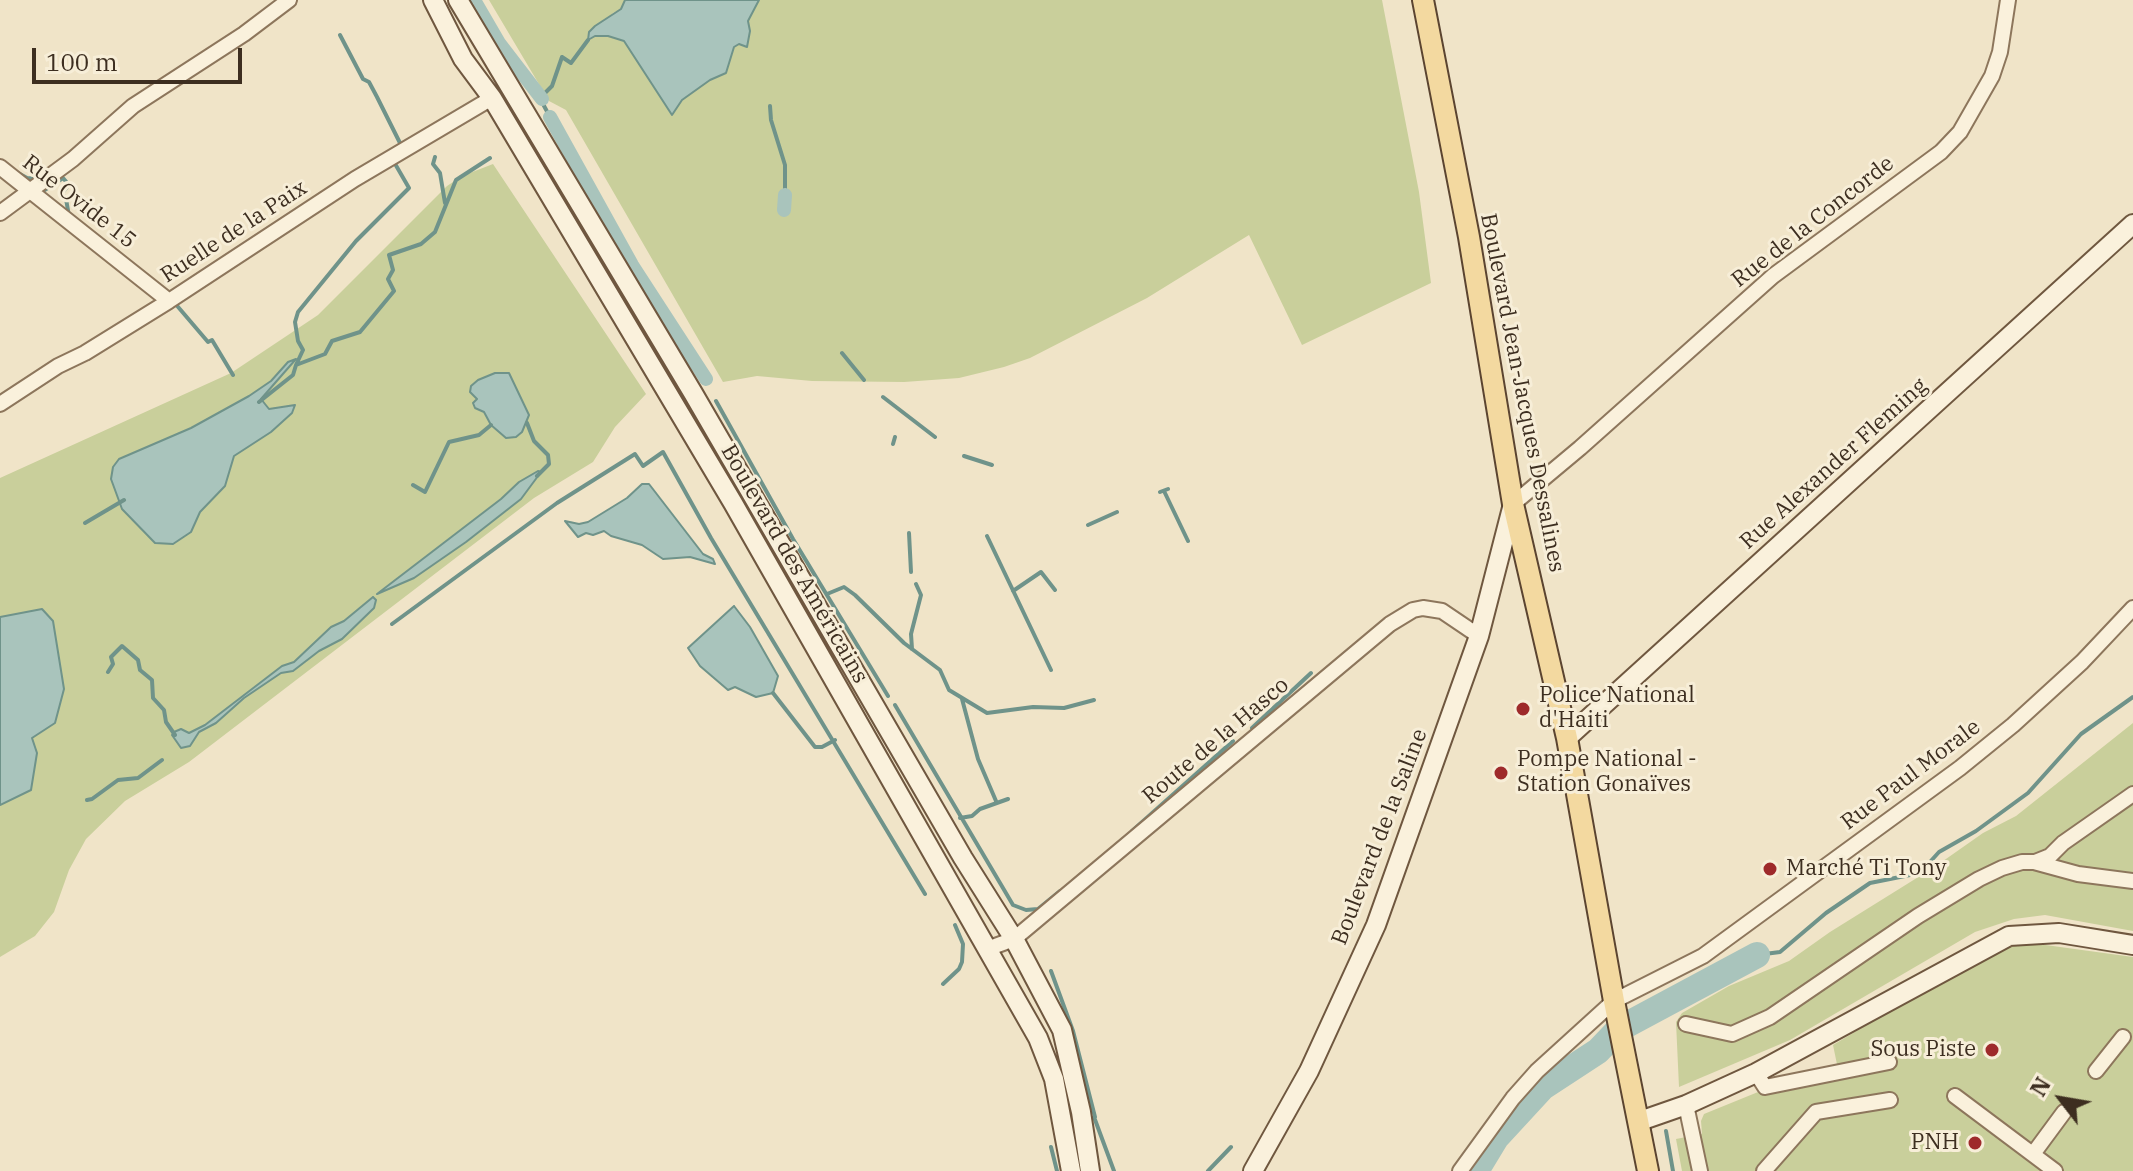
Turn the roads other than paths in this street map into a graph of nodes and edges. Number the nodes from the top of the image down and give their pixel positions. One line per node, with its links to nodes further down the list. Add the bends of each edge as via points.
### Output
1 (289, 0): 8 (street, via 133,106)
2 (433, 0): 6 (main road, Boulevard des Américains, via 463,59)
3 (458, 0): 22 (main road, Boulevard des Américains)
4 (1423, 0): 13 (main road, Boulevard Jean-Jacques Dessalines)
5 (2009, 3): 13 (street, Rue de la Concorde, via 1992,76 1960,132 1941,152 1773,276)
6 (492, 98): 11 (street, Ruelle de la Paix, via 355,179); 24 (main road, Boulevard des Américains, via 733,503)
7 (0, 167): 8 (street, Rue Ovide 15)
8 (31, 192): 9 (street); 11 (street, Rue Ovide 15)
9 (0, 213)
10 (2133, 224): 16 (main road, Rue Alexander Fleming)
11 (169, 301): 12 (street, Ruelle de la Paix)
12 (1, 401)
13 (1513, 504): 15 (main road, Boulevard de la Saline); 16 (main road, Boulevard Jean-Jacques Dessalines)
14 (2133, 608): 25 (street, Rue Paul Morale, via 2082,662 1960,768)
15 (1479, 636): 22 (street, Route de la Hasco, via 1442,611 1423,608 1390,624); 36 (main road, Boulevard de la Saline, via 1376,925)
16 (1567, 738): 25 (main road, Boulevard Jean-Jacques Dessalines)
17 (2133, 794): 18 (street)
18 (2115, 808): 19 (street); 20 (street)
19 (2133, 812)
20 (2034, 862): 21 (street); 26 (street, via 1979,879 1770,1017 1732,1034)
21 (2133, 881)
22 (1014, 939): 24 (street, Route de la Hasco); 37 (main road, Boulevard des Américains, via 1062,1030)
23 (2133, 945): 30 (main road, via 2059,933 2009,936)
24 (987, 949): 39 (main road, Boulevard des Américains, via 1038,1038 1054,1079)
25 (1619, 1021): 35 (main road, Boulevard Jean-Jacques Dessalines); 44 (street, Rue Paul Morale, via 1537,1071)
26 (1686, 1024)
27 (2123, 1037): 29 (street)
28 (1889, 1062): 30 (street, via 1765,1087)
29 (2096, 1071)
30 (1756, 1073): 33 (main road)
31 (1955, 1096): 38 (street)
32 (1890, 1100): 47 (street, via 1816,1112)
33 (1686, 1105): 35 (main road); 46 (street)
34 (2064, 1112): 38 (street)
35 (1640, 1121): 45 (main road, Boulevard Jean-Jacques Dessalines)
36 (1271, 1141): 42 (main road, Boulevard de la Saline); 43 (street)
37 (1086, 1147): 40 (main road, Boulevard des Américains); 41 (main road)
38 (2033, 1154): 48 (street)
39 (1071, 1171)
40 (1090, 1171)
41 (1098, 1171)
42 (1253, 1171)
43 (1261, 1171)
44 (1460, 1171)
45 (1648, 1171)
46 (1700, 1171)
47 (1764, 1171)
48 (2055, 1171)

